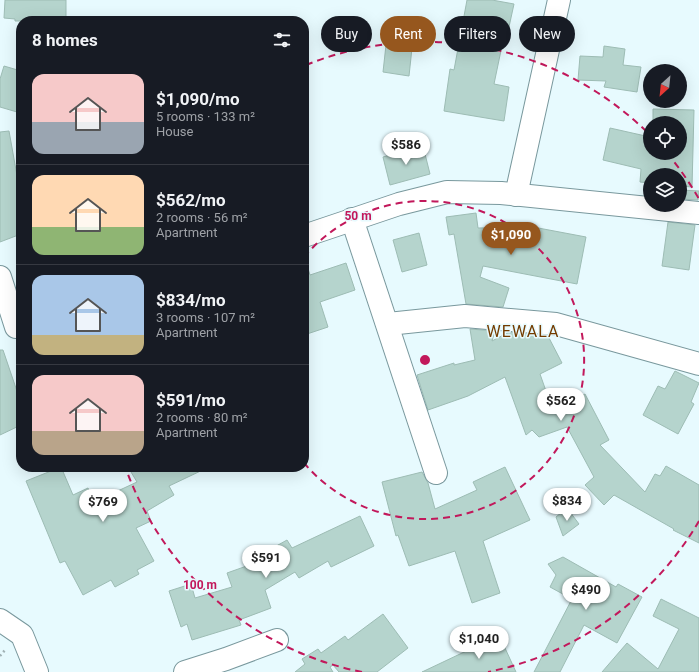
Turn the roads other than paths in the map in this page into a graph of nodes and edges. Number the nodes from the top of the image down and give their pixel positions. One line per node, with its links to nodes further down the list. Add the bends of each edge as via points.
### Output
1 (559, 0): 2 (street)
2 (516, 194): 3 (street); 4 (street, via 447,192)
3 (699, 213)
4 (352, 219): 5 (street); 7 (street)
5 (309, 234)
6 (0, 277): 8 (street)
7 (388, 324): 9 (street, via 465,316 556,324); 10 (street)
8 (12, 328)
9 (699, 364)
10 (436, 473)
11 (0, 620): 13 (street, via 22,635)
12 (277, 640): 14 (street, via 226,660)
13 (37, 672)
14 (185, 672)

